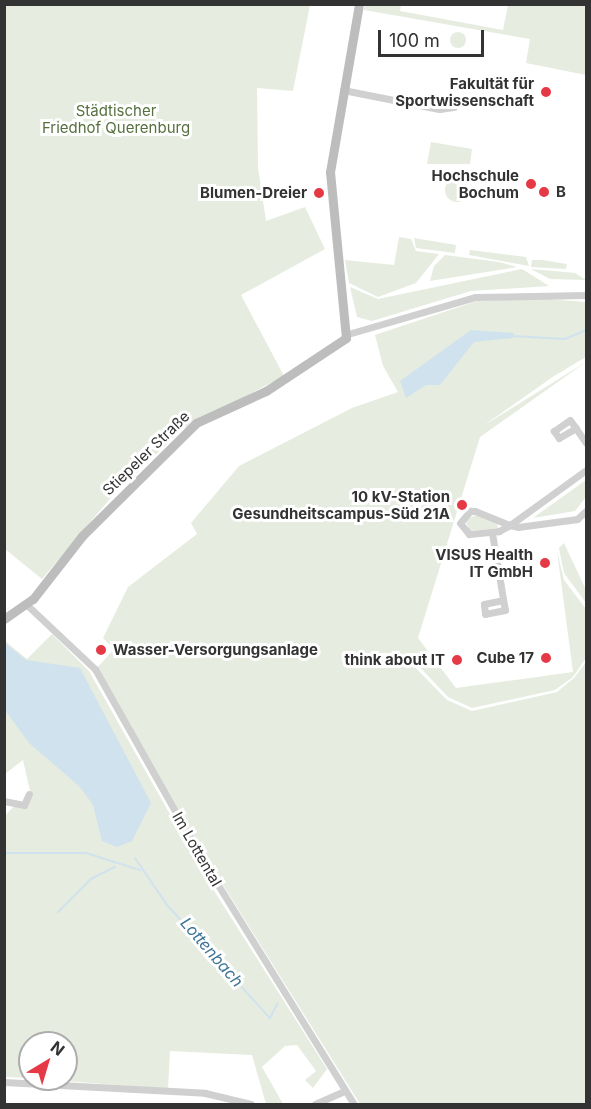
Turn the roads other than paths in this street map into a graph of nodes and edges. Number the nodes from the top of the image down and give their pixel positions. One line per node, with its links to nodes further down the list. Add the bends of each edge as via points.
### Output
1 (359, 4): 2 (street)
2 (343, 90): 3 (street, via 439,109); 5 (street, via 330,187)
3 (454, 107)
4 (586, 295): 5 (street, via 476,297)
5 (348, 334): 13 (street, Stiepeler Straße, via 266,391 196,423 82,536)
6 (576, 428): 7 (street)
7 (586, 443)
8 (586, 470): 10 (street)
9 (586, 510): 10 (street, via 577,519)
10 (510, 525): 11 (street); 11 (street, via 475,511 461,519 469,534)
11 (492, 533): 12 (street)
12 (503, 600)
13 (27, 605): 14 (street); 18 (street, Im Lottental, via 94,669 205,864)
14 (4, 619)
15 (29, 794): 16 (street, via 24,805)
16 (4, 801)
17 (4, 1082): 19 (street, via 204,1093)
18 (345, 1091): 20 (street); 21 (street, Im Lottental)
19 (251, 1104)
20 (315, 1104)
21 (354, 1104)

